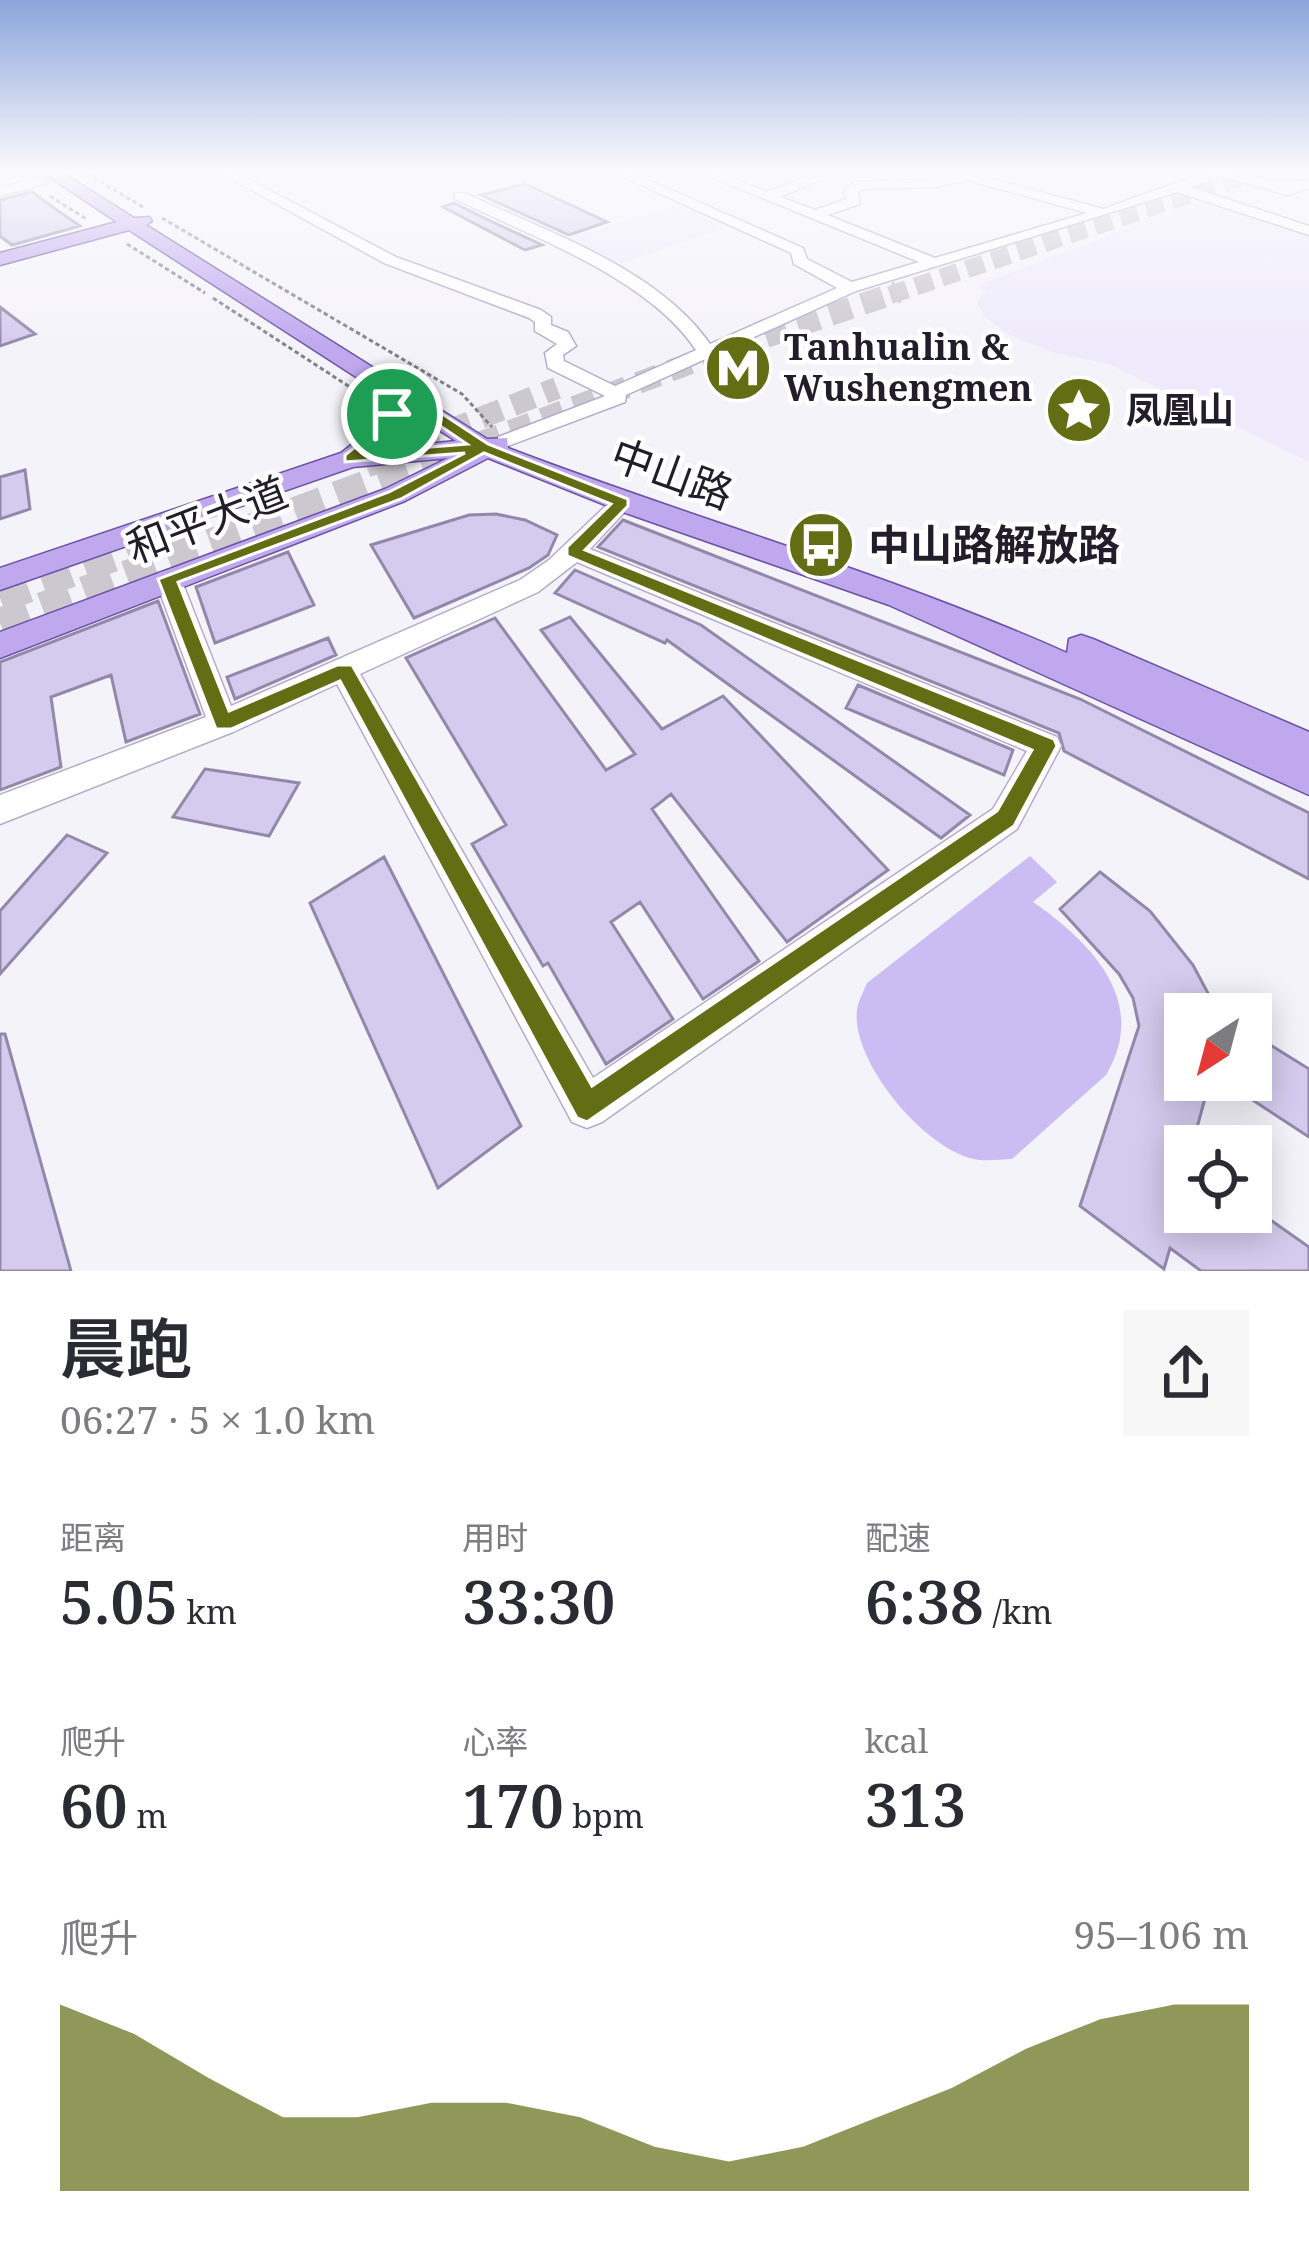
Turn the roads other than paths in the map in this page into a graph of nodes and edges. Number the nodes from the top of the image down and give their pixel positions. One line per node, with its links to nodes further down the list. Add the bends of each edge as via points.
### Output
1 (103, 229): 11 (main road)
2 (154, 229): 15 (main road, 中山路)
3 (156, 229): 17 (main road, 中山路, via 417,382)
4 (332, 229): 16 (street, via 390,260 535,314 567,346 554,353 555,364)
5 (527, 229): 14 (street, via 616,274 694,328)
6 (751, 229): 10 (street)
7 (789, 229): 10 (street)
8 (855, 229): 12 (street)
9 (1045, 229): 12 (street)
10 (769, 237): 13 (street)
11 (0, 257)
12 (932, 262): 13 (street)
13 (850, 288): 14 (street)
14 (706, 350): 16 (street)
15 (401, 393): 17 (main road, 中山路); 18 (main road, 和平大道, via 385,431)
16 (615, 393): 17 (street)
17 (494, 444): 18 (main road); 19 (main road, 中山路); 20 (main road, 和平大道); 28 (main road, 中山路, via 1072,644)
18 (350, 459): 23 (main road, 和平大道)
19 (552, 475): 20 (main road, via 477,470); 21 (main road, 中山路)
20 (395, 495): 24 (main road, 和平大道)
21 (622, 502): 22 (street); 29 (main road, 中山路, via 922,606)
22 (573, 551): 26 (street, via 529,586); 26 (street, via 1046,746 1005,819 587,1107)
23 (0, 579)
24 (167, 579): 25 (main road, 和平大道); 27 (street)
25 (0, 645)
26 (344, 671): 27 (street)
27 (223, 723): 30 (street)
28 (1309, 749)
29 (1309, 778)
30 (0, 810)

